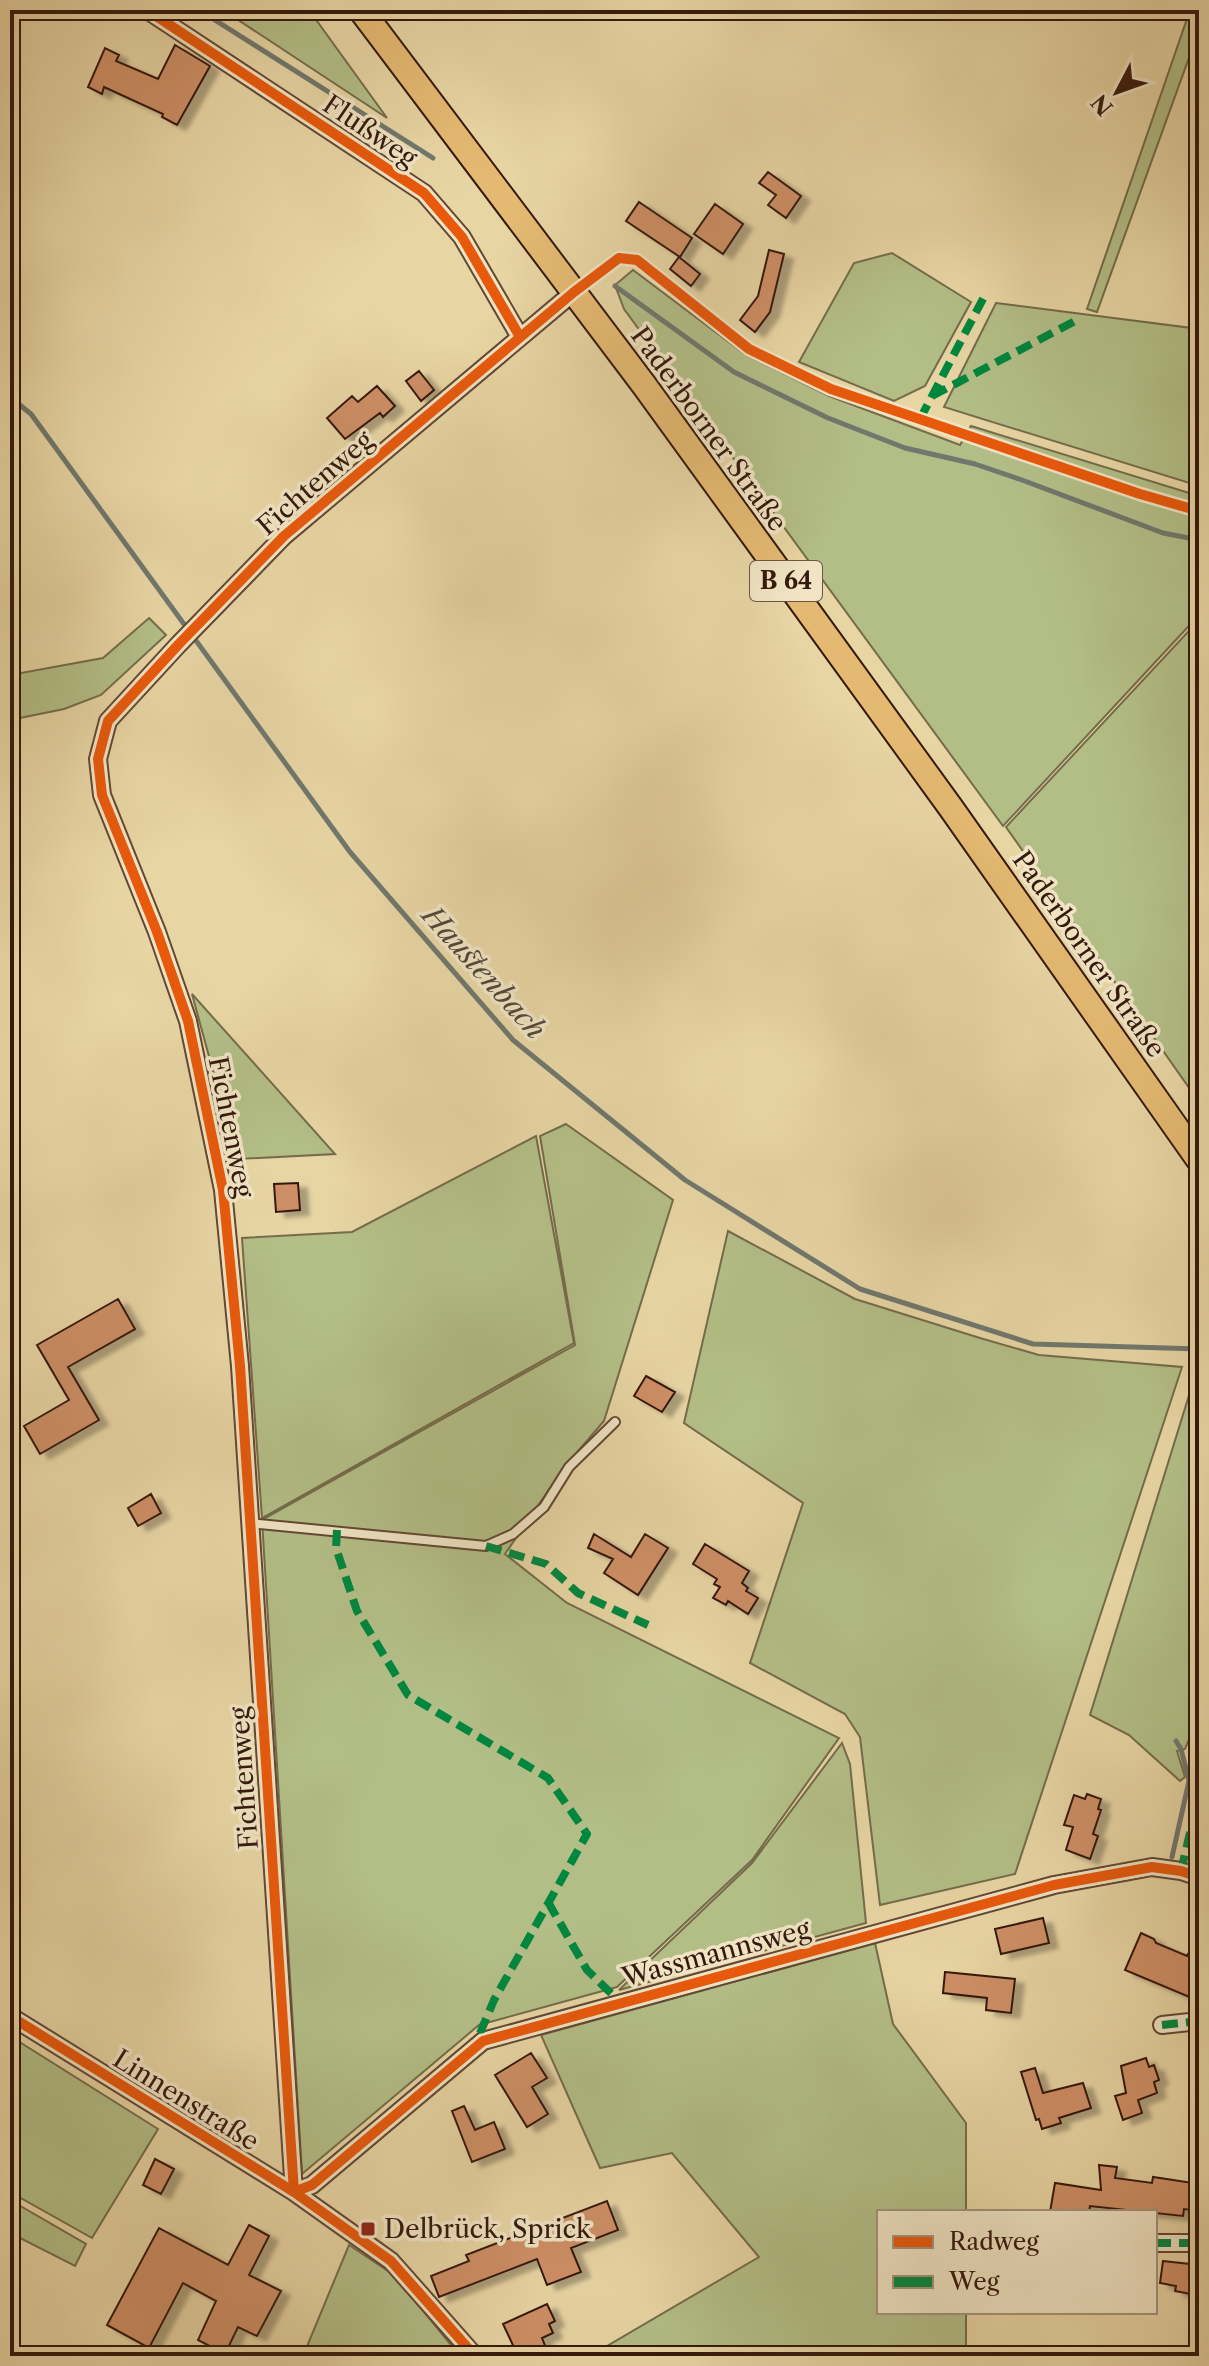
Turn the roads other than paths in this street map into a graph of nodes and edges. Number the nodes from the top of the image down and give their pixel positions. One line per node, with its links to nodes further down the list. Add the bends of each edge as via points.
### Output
1 (147, 10): 4 (street, Flußweg, via 424,193 462,237)
2 (361, 10): 3 (main road, Paderborner Straße / B 64)
3 (574, 292): 4 (street, Fichtenweg); 5 (lane, via 619,258 637,260); 6 (main road, Paderborner Straße / B 64, via 951,808)
4 (520, 337): 8 (street, Fichtenweg, via 284,536 108,721 98,759 102,795 188,1021 223,1190)
5 (749, 349)
6 (1199, 1160)
7 (615, 1422): 8 (lane, via 569,1467 544,1507 513,1534 486,1546)
8 (248, 1523): 13 (street, Fichtenweg)
9 (1199, 1877): 13 (street, Wassmannsweg, via 1152,1867 1054,1885 483,2041 312,2185)
10 (10, 2016): 13 (street, Linnenstraße)
11 (1199, 2021): 12 (street)
12 (1162, 2025)
13 (294, 2192): 16 (street, Linnenstraße, via 391,2261)
14 (1157, 2243): 15 (street)
15 (1199, 2243)
16 (475, 2356)

